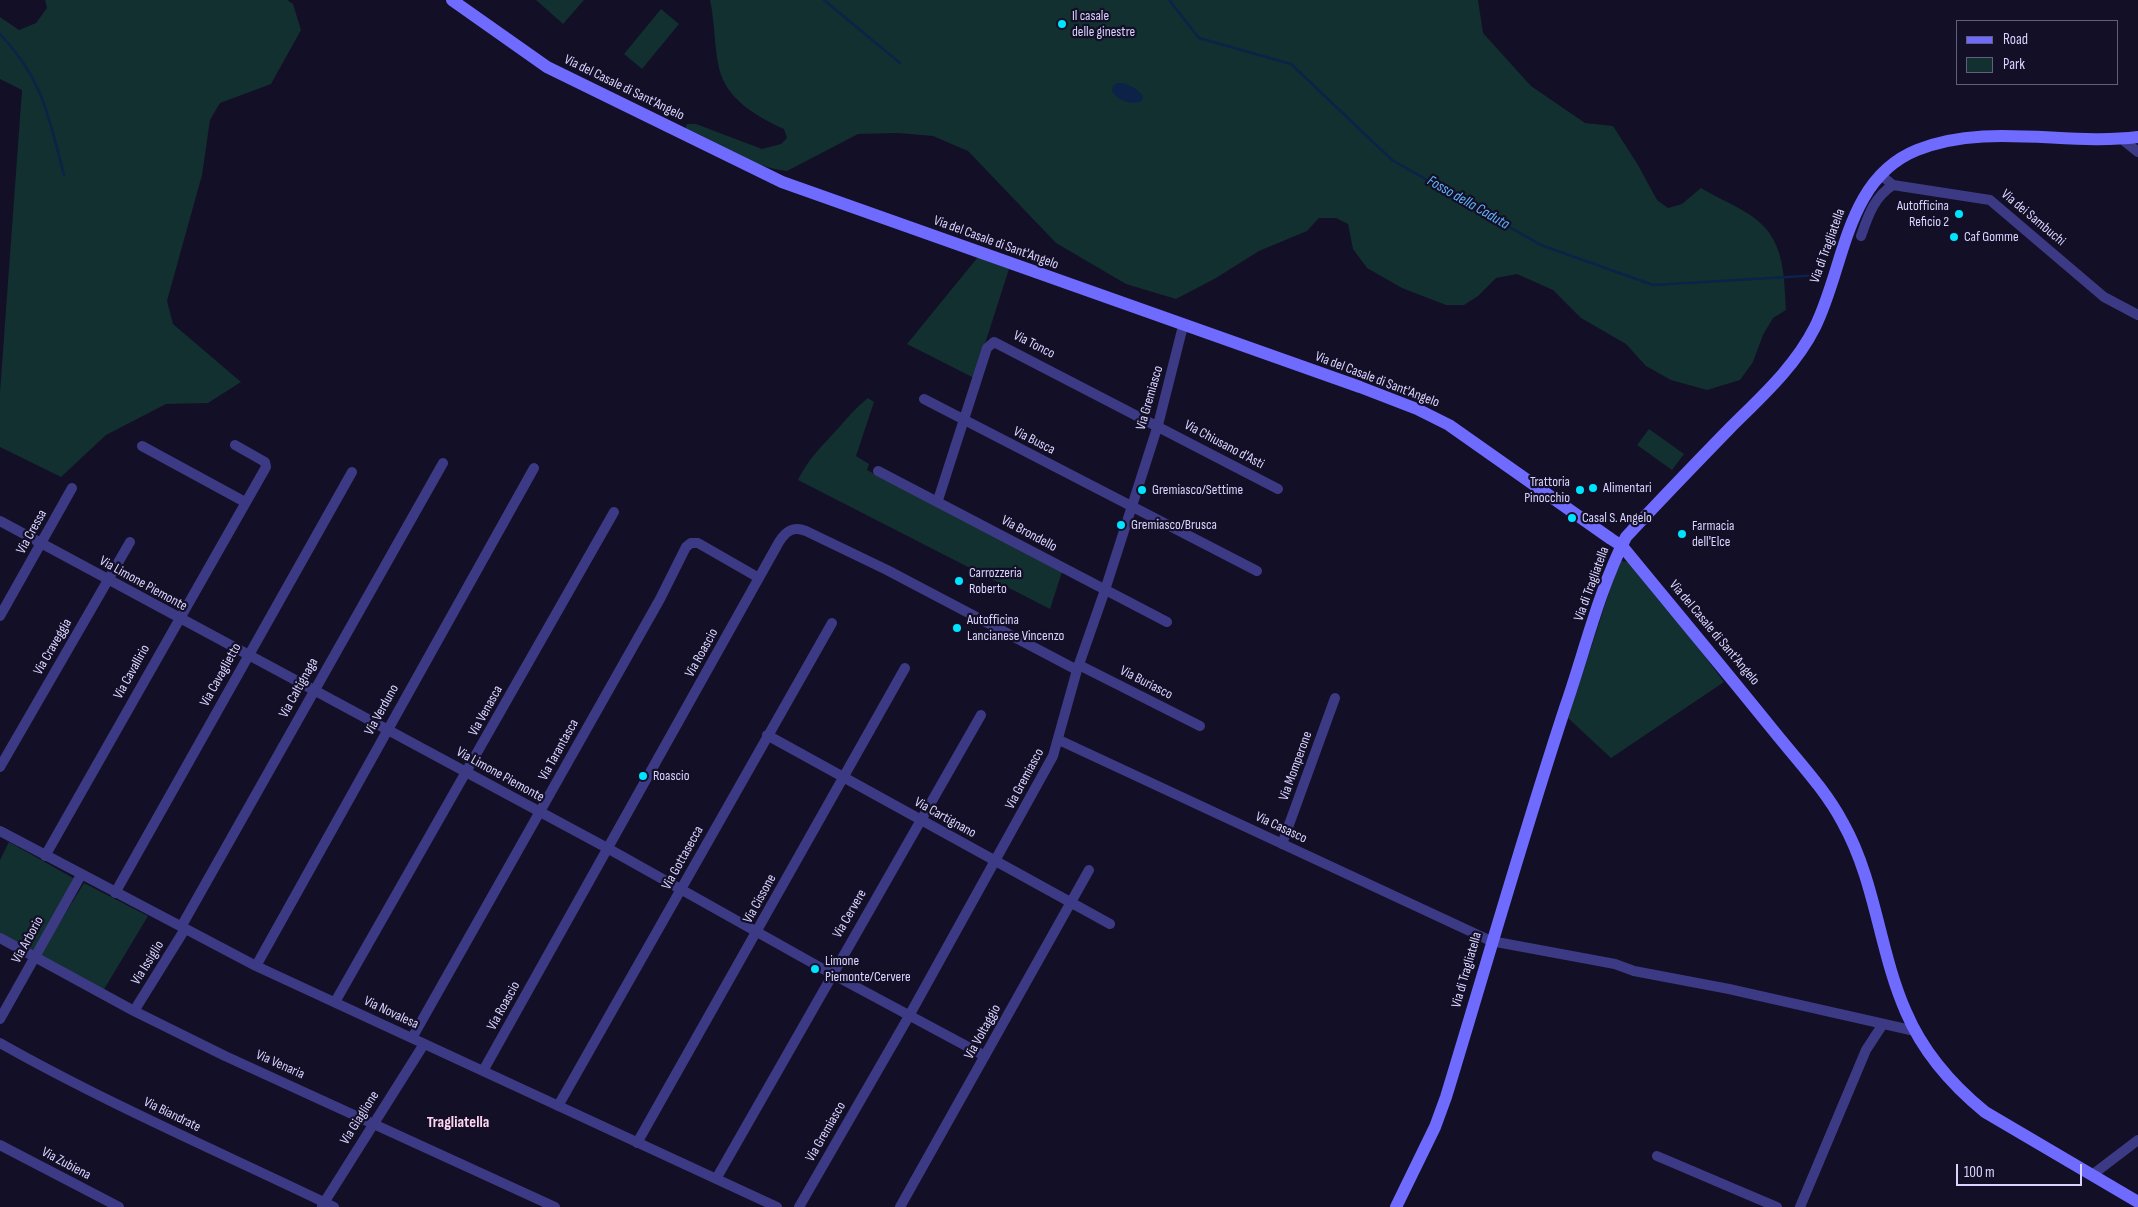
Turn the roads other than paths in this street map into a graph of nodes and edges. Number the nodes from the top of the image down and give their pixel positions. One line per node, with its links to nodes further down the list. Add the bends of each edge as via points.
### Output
1 (452, 0): 9 (main road, Via del Casale di Sant'Angelo, via 547,67 782,182)
2 (2138, 137): 3 (main road, Via di Tragliatella)
3 (2122, 139): 4 (street); 5 (main road, Via di Tragliatella, via 1954,138 1903,157)
4 (2138, 152)
5 (1882, 176): 6 (street); 28 (main road, Via di Tragliatella, via 1867,192 1855,213 1815,327 1789,366 1626,538)
6 (1893, 185): 7 (street, via 1876,200); 8 (street, Via dei Sambuchi, via 1990,200 2101,294)
7 (1861, 236)
8 (2138, 315)
9 (1183, 326): 12 (street, Via Gremiasco); 28 (main road, Via del Casale di Sant'Angelo, via 1360,388 1438,420)
10 (924, 399): 11 (street, Via Busca)
11 (964, 420): 12 (street, Via Tonco, via 987,348 994,342); 21 (street, Via Tonco); 23 (street, Via Busca)
12 (1158, 425): 20 (street, Via Chiusano d'Asti); 23 (street, Via Gremiasco)
13 (235, 445): 22 (street, Via Cavallirio, via 265,462 266,467)
14 (142, 446): 22 (street)
15 (442, 463): 40 (street, Via Caltignaga)
16 (534, 468): 44 (street, Via Verduno)
17 (878, 471): 21 (street, Via Brondello)
18 (352, 472): 37 (street, Via Cavaglietto)
19 (72, 488): 27 (street, Via Cressa)
20 (1278, 488)
21 (938, 500): 32 (street, Via Brondello)
22 (245, 502): 34 (street, Via Cavallirio)
23 (1132, 507): 29 (street, Via Busca); 32 (street, Via Gremiasco)
24 (614, 512): 48 (street, Via Venasca)
25 (0, 521): 27 (street, Via Limone Piemonte)
26 (130, 542): 31 (street, Via Craveggia)
27 (42, 543): 31 (street, Via Limone Piemonte); 33 (street, Via Cressa)
28 (1622, 546): 66 (main road, Via di Tragliatella, via 1535,800); 75 (main road, Via del Casale di Sant'Angelo, via 1834,808 1858,856 1894,980)
29 (1257, 571)
30 (759, 578): 38 (street, Via Roascio, via 784,535 792,529 802,530); 50 (street, Via Tarantasca, via 698,543 687,545); 54 (street, Via Roascio)
31 (108, 580): 34 (street, Via Limone Piemonte); 47 (street, Via Craveggia)
32 (1105, 590): 35 (street, Via Brondello); 38 (street, Via Gremiasco)
33 (0, 616)
34 (178, 618): 37 (street, Via Limone Piemonte); 55 (street, Via Cavallirio)
35 (1167, 622)
36 (832, 623): 45 (street, Via Gottasecca)
37 (247, 656): 40 (street, Via Limone Piemonte); 60 (street, Via Cavaglietto)
38 (1078, 667): 43 (street, Via Buriasco); 46 (street, Via Gremiasco)
39 (905, 668): 49 (street, Via Cissone)
40 (314, 691): 44 (street, Via Limone Piemonte); 63 (street, Via Caltignaga)
41 (1335, 698): 53 (street, Via Momperone)
42 (981, 715): 51 (street, Via Cervere)
43 (1200, 726)
44 (388, 728): 48 (street, Via Limone Piemonte); 68 (street, Via Verduno)
45 (767, 735): 49 (street, Via Cartignano); 59 (street, Via Gottasecca)
46 (1059, 740): 53 (street, Via Casasco); 56 (street, Via Gremiasco)
47 (0, 767)
48 (467, 772): 50 (street, Via Limone Piemonte); 70 (street, Via Venasca)
49 (844, 778): 51 (street, Via Cartignano); 64 (street, Via Cissone)
50 (540, 812): 54 (street, Via Limone Piemonte); 76 (street, Via Tarantasca)
51 (919, 820): 56 (street, Via Cartignano); 69 (street, Via Cervere)
52 (0, 831): 55 (street, Via Novalesa)
53 (1282, 844): 66 (street, Via Casasco)
54 (609, 848): 59 (street, Via Limone Piemonte); 80 (street, Via Roascio)
55 (44, 856): 58 (street, Via Novalesa)
56 (996, 862): 61 (street, Via Cartignano); 72 (street, Via Gremiasco)
57 (1090, 870): 61 (street, Via Voltaggio)
58 (81, 875): 60 (street, Via Novalesa); 67 (street, Via Arborio)
59 (681, 889): 64 (street, Via Limone Piemonte); 81 (street, Via Gottasecca)
60 (115, 893): 63 (street, Via Novalesa)
61 (1072, 903): 62 (street, Via Cartignano); 79 (street, Via Voltaggio)
62 (1110, 924)
63 (183, 928): 68 (street, Via Novalesa); 71 (street, Via Issiglio)
64 (756, 932): 69 (street, Via Limone Piemonte); 84 (street, Via Cissone)
65 (0, 938): 67 (street, Via Venaria)
66 (1491, 941): 74 (street, Via Casasco, via 1615,964 1634,971); 97 (main road, Via di Tragliatella, via 1441,1111)
67 (34, 957): 71 (street, Via Venaria); 73 (street, Via Arborio)
68 (256, 966): 70 (street, Via Novalesa)
69 (832, 974): 72 (street, Via Limone Piemonte); 88 (street, Via Cervere)
70 (335, 1002): 76 (street, Via Novalesa)
71 (134, 1011): 82 (street, Via Venaria, via 225,1056)
72 (909, 1016): 79 (street, Via Limone Piemonte); 95 (street, Via Gremiasco)
73 (0, 1019)
74 (1882, 1024): 75 (street, Via Casasco); 99 (street, via 1866,1050)
75 (1915, 1031): 87 (main road, Via del Casale di Sant'Angelo, via 1964,1095 2009,1128)
76 (412, 1038): 78 (street, Via Novalesa)
77 (0, 1043): 90 (street, Via Biandrate)
78 (424, 1044): 80 (street, Via Novalesa); 82 (street, Via Giaglione)
79 (985, 1056): 96 (street, Via Voltaggio)
80 (483, 1071): 81 (street, Via Novalesa)
81 (558, 1106): 84 (street, Via Novalesa)
82 (374, 1122): 90 (street, Via Giaglione); 93 (street, Via Venaria)
83 (2138, 1140): 87 (street)
84 (638, 1143): 88 (street, Via Novalesa)
85 (0, 1145): 91 (street, Via Zubiena)
86 (1657, 1156): 98 (street)
87 (2092, 1175): 89 (main road, Via del Casale di Sant'Angelo)
88 (716, 1179): 94 (street, Via Novalesa)
89 (2138, 1202)
90 (323, 1205): 92 (street, Via Biandrate)
91 (119, 1207)
92 (334, 1207)
93 (555, 1207)
94 (777, 1207)
95 (799, 1207)
96 (900, 1207)
97 (1396, 1207)
98 (1778, 1207)
99 (1800, 1207)

